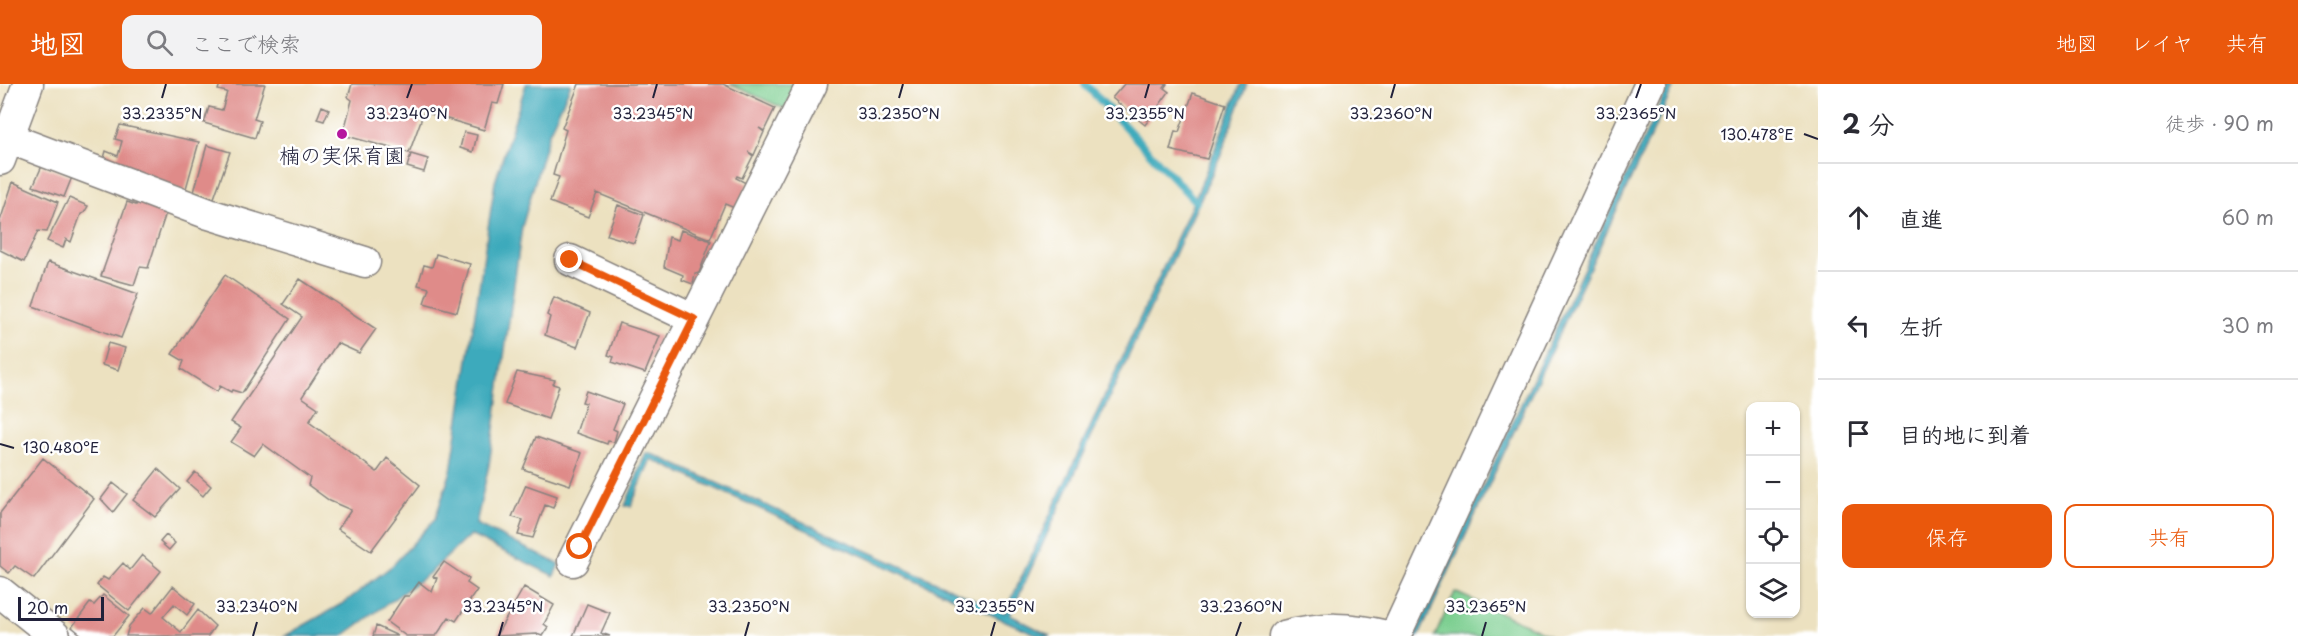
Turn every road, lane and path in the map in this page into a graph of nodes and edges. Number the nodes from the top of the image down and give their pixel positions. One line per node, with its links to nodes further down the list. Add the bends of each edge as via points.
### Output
1 (28, 84): 4 (street)
2 (812, 84): 7 (street)
3 (1650, 84): 13 (street)
4 (4, 149): 6 (street)
5 (570, 260): 7 (street)
6 (365, 262)
7 (694, 319): 8 (street)
8 (573, 561)
9 (0, 592): 10 (street)
10 (51, 635)
11 (1284, 636): 12 (street, via 1315,628 1363,630)
12 (1388, 636)
13 (1395, 636)

